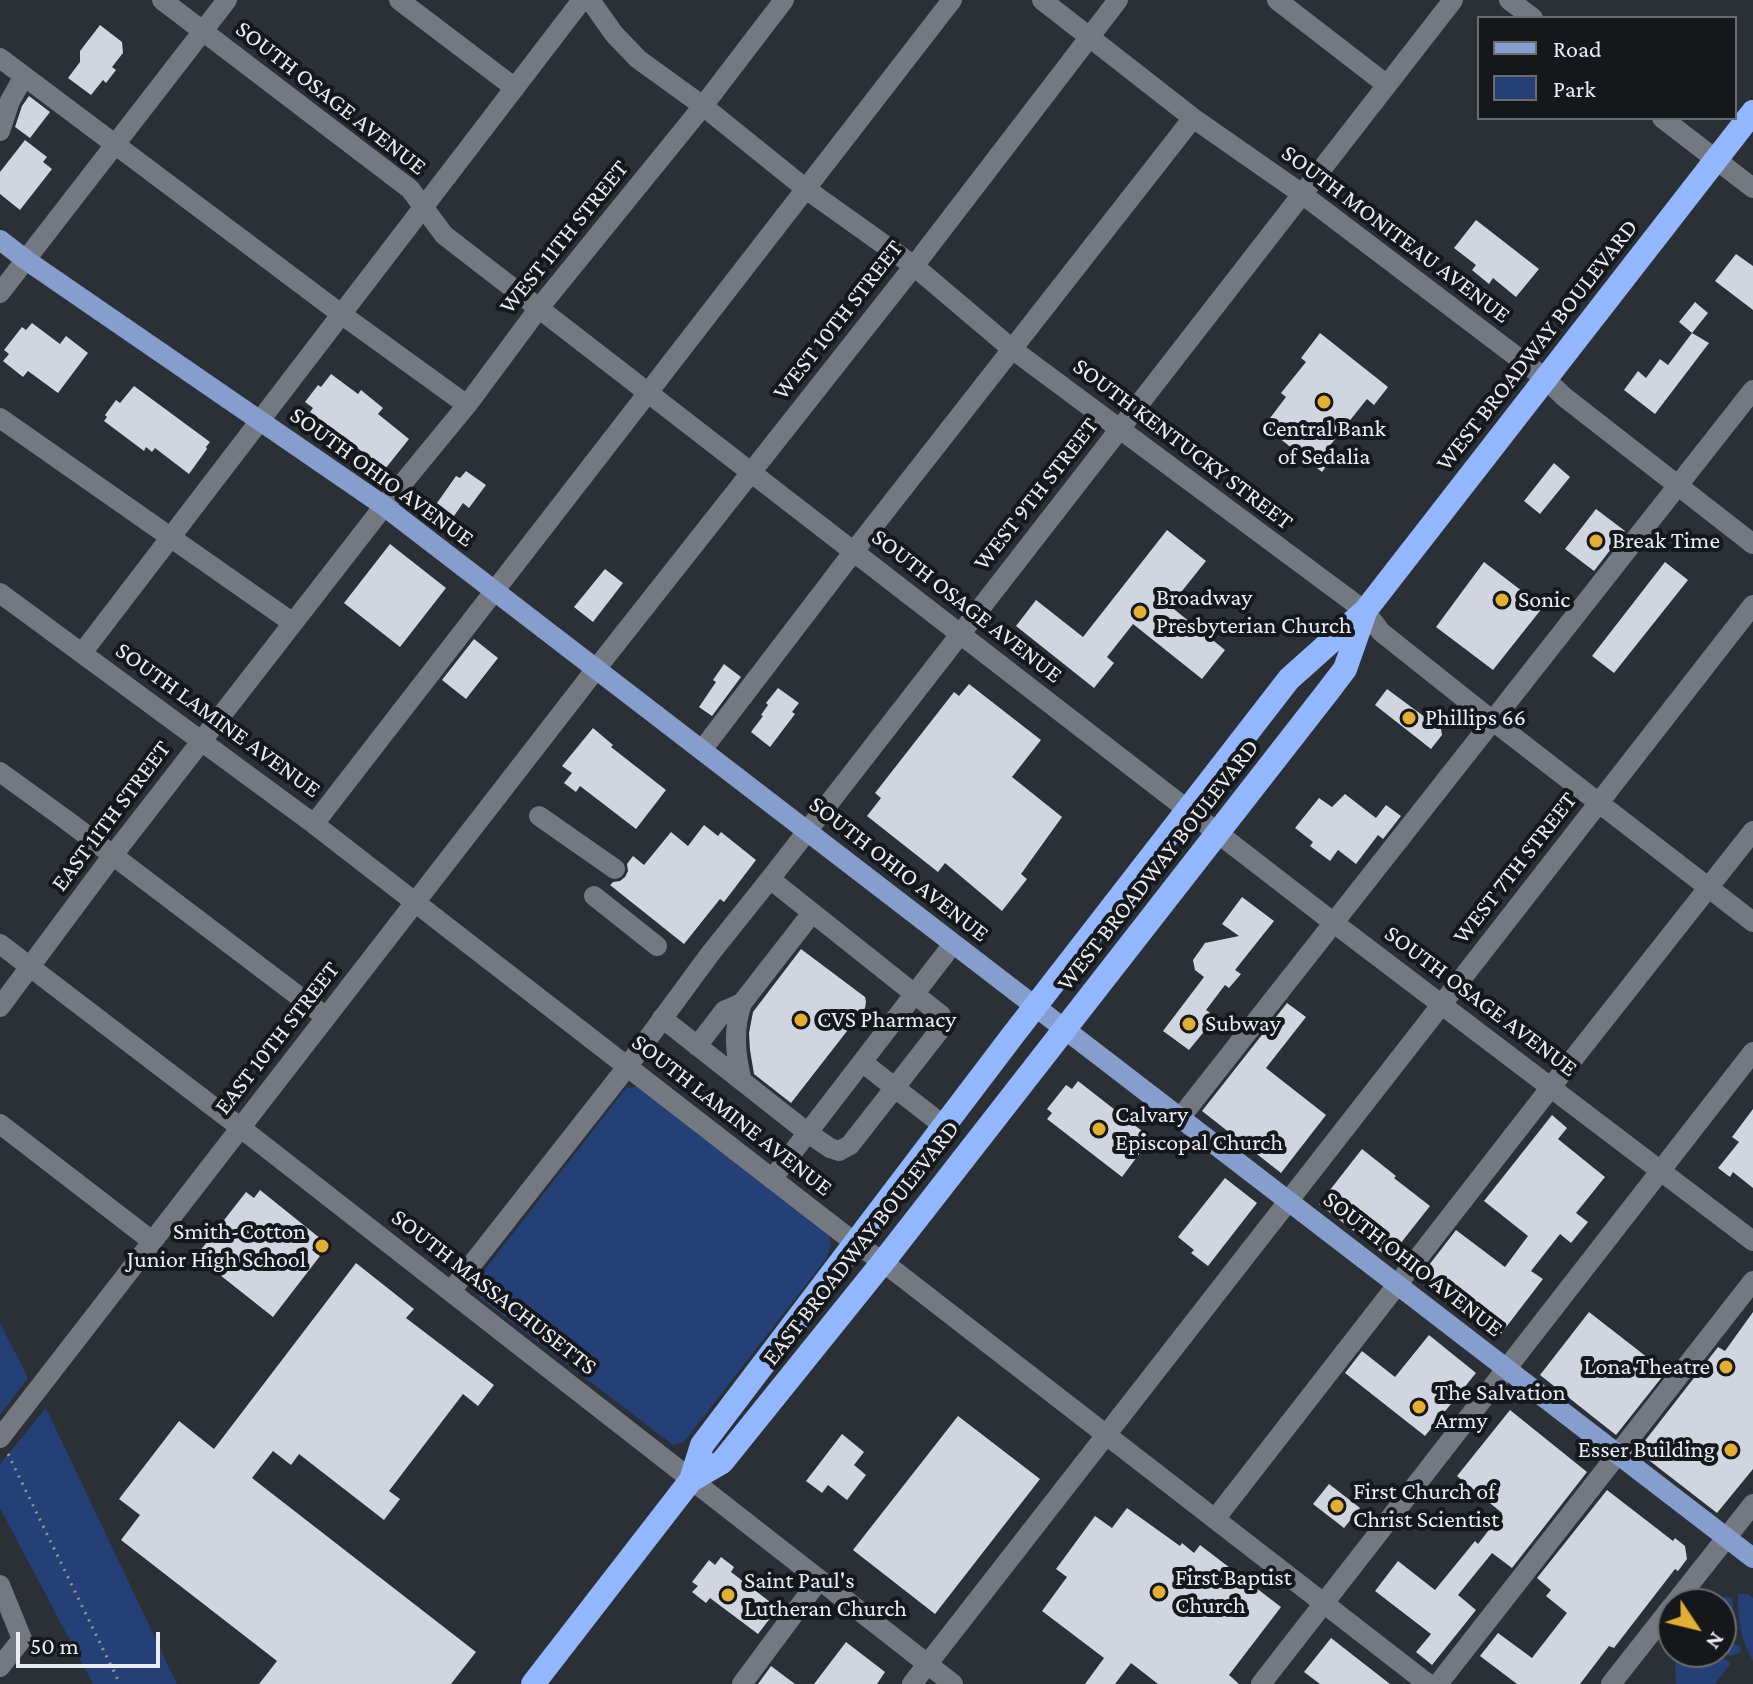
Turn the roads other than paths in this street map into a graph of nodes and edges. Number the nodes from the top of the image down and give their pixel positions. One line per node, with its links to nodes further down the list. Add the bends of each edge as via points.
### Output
1 (162, 0): 14 (street, SOUTH OSAGE AVENUE)
2 (227, 0): 14 (street)
3 (399, 0): 19 (street)
4 (582, 0): 19 (street)
5 (590, 0): 20 (street, SOUTH KENTUCKY STREET, via 638,59)
6 (784, 0): 20 (street, WEST 11TH STREET)
7 (952, 0): 28 (street)
8 (1042, 0): 15 (street, SOUTH MONITEAU AVENUE)
9 (1118, 0): 15 (street, WEST 10TH STREET)
10 (1277, 0): 18 (street)
11 (1453, 0): 18 (street, WEST 9TH STREET)
12 (1509, 0): 13 (street)
13 (1530, 16)
14 (204, 31): 25 (street); 30 (street, SOUTH OSAGE AVENUE, via 410,189)
15 (1089, 38): 22 (street, SOUTH MONITEAU AVENUE); 33 (street, WEST 10TH STREET)
16 (0, 58): 17 (street)
17 (24, 76): 24 (street); 25 (street)
18 (1387, 85): 29 (street, WEST 9TH STREET)
19 (515, 88): 30 (street)
20 (703, 106): 28 (street, SOUTH KENTUCKY STREET); 35 (street, WEST 11TH STREET)
21 (1753, 112): 26 (highway, WEST BROADWAY BOULEVARD)
22 (1193, 118): 29 (street, SOUTH MONITEAU AVENUE); 37 (street)
23 (1665, 120): 26 (street)
24 (0, 131)
25 (115, 145): 32 (street); 36 (street)
26 (1716, 159): 27 (street); 38 (highway, WEST BROADWAY BOULEVARD)
27 (1753, 188)
28 (806, 189): 33 (street, SOUTH KENTUCKY STREET); 40 (street)
29 (1302, 194): 38 (street, SOUTH MONITEAU AVENUE); 44 (street, WEST 9TH STREET)
30 (423, 208): 35 (street, SOUTH OSAGE AVENUE, via 444,235); 36 (street)
31 (0, 240): 32 (main road, SOUTH OHIO AVENUE)
32 (26, 260): 34 (street); 43 (main road, SOUTH OHIO AVENUE)
33 (914, 266): 37 (street, SOUTH KENTUCKY STREET); 45 (street, WEST 10TH STREET)
34 (0, 293)
35 (539, 308): 40 (street, SOUTH OSAGE AVENUE); 41 (street, WEST 11TH STREET)
36 (341, 314): 41 (street); 43 (street)
37 (1012, 349): 44 (street, SOUTH KENTUCKY STREET); 50 (street)
38 (1546, 379): 46 (street, SOUTH MONITEAU AVENUE); 54 (highway, WEST BROADWAY BOULEVARD)
39 (1753, 390): 46 (street)
40 (648, 392): 45 (street, SOUTH OSAGE AVENUE); 51 (street)
41 (467, 405): 47 (street, WEST 11TH STREET)
42 (0, 418): 48 (street)
43 (259, 420): 47 (main road, SOUTH OHIO AVENUE); 48 (street)
44 (1119, 429): 54 (street, SOUTH KENTUCKY STREET); 56 (street, WEST 9TH STREET)
45 (752, 472): 50 (street, SOUTH OSAGE AVENUE); 58 (street, WEST 10TH STREET)
46 (1677, 486): 49 (street, SOUTH MONITEAU AVENUE); 59 (street)
47 (384, 506): 51 (main road, SOUTH OHIO AVENUE); 55 (street, EAST 11TH STREET)
48 (170, 537): 55 (street); 57 (street)
49 (1753, 544)
50 (854, 551): 56 (street, SOUTH OSAGE AVENUE); 61 (street)
51 (495, 591): 58 (main road, SOUTH OHIO AVENUE); 66 (street)
52 (0, 593): 57 (street, SOUTH LAMINE AVENUE)
53 (1753, 605): 63 (street, WEST 7TH STREET)
54 (1365, 611): 59 (street, SOUTH KENTUCKY STREET, via 1381,632); 64 (highway, WEST BROADWAY BOULEVARD, via 1289,679); 69 (highway, WEST BROADWAY BOULEVARD, via 1345,669)
55 (293, 623): 60 (street, EAST 11TH STREET)
56 (961, 633): 64 (street, SOUTH OSAGE AVENUE); 67 (street, WEST 9TH STREET)
57 (82, 653): 60 (street, SOUTH LAMINE AVENUE)
58 (596, 669): 61 (main road, SOUTH OHIO AVENUE); 75 (street, EAST 10TH STREET)
59 (1493, 721): 63 (street, SOUTH KENTUCKY STREET); 78 (street)
60 (202, 740): 66 (street, SOUTH LAMINE AVENUE); 70 (street, EAST 11TH STREET)
61 (702, 750): 67 (main road, SOUTH OHIO AVENUE)
62 (0, 772): 70 (street)
63 (1599, 803): 73 (street, SOUTH KENTUCKY STREET); 85 (street, WEST 7TH STREET)
64 (1188, 809): 69 (street, SOUTH OSAGE AVENUE); 86 (highway, WEST BROADWAY BOULEVARD)
65 (539, 816): 71 (street)
66 (314, 824): 75 (street, SOUTH LAMINE AVENUE)
67 (807, 831): 72 (street, WEST 9TH STREET); 80 (main road, SOUTH OHIO AVENUE)
68 (1753, 831): 73 (street)
69 (1219, 833): 78 (street, SOUTH OSAGE AVENUE); 90 (highway, WEST BROADWAY BOULEVARD)
70 (113, 855): 82 (street, EAST 11TH STREET); 88 (street)
71 (615, 869)
72 (770, 879): 76 (street); 89 (street, WEST 9TH STREET)
73 (1709, 888): 77 (street, SOUTH KENTUCKY STREET); 96 (street)
74 (594, 896): 81 (street)
75 (415, 903): 88 (street, EAST 10TH STREET); 94 (street, SOUTH LAMINE AVENUE)
76 (812, 913): 83 (street); 84 (street)
77 (1753, 922)
78 (1334, 923): 85 (street, SOUTH OSAGE AVENUE); 98 (street)
79 (0, 944): 82 (street, SOUTH MASSACHUSETTS)
80 (953, 944): 83 (street); 86 (main road, SOUTH OHIO AVENUE)
81 (657, 946)
82 (29, 967): 87 (street, EAST 11TH STREET); 101 (street, SOUTH MASSACHUSETTS)
83 (914, 994): 93 (street); 97 (street, via 941,1015 942,1023)
84 (742, 1003): 91 (street, via 724,1011); 95 (street, via 736,1019)
85 (1443, 1004): 96 (street, SOUTH OSAGE AVENUE); 105 (street, WEST 7TH STREET)
86 (1035, 1006): 90 (main road, SOUTH OHIO AVENUE); 100 (highway, EAST BROADWAY BOULEVARD)
87 (0, 1007)
88 (326, 1017): 101 (street, EAST 10TH STREET)
89 (662, 1018): 91 (street); 94 (street, WEST 9TH STREET)
90 (1065, 1029): 98 (main road, SOUTH OHIO AVENUE); 109 (highway, EAST BROADWAY BOULEVARD)
91 (697, 1046): 95 (street)
92 (1753, 1052): 103 (street)
93 (862, 1062): 97 (street); 102 (street)
94 (627, 1067): 104 (street, SOUTH LAMINE AVENUE); 112 (street, WEST 9TH STREET)
95 (742, 1081): 102 (street)
96 (1551, 1087): 103 (street, SOUTH OSAGE AVENUE); 111 (street)
97 (895, 1088): 100 (street); 102 (street, via 850,1145 839,1151)
98 (1180, 1118): 105 (main road, SOUTH OHIO AVENUE)
99 (0, 1124): 106 (street)
100 (944, 1126): 108 (highway, EAST BROADWAY BOULEVARD)
101 (241, 1128): 106 (street, EAST 10TH STREET); 112 (street, SOUTH MASSACHUSETTS)
102 (808, 1133): 104 (street)
103 (1661, 1171): 107 (street, SOUTH OSAGE AVENUE); 113 (street)
104 (772, 1179): 108 (street, SOUTH LAMINE AVENUE)
105 (1289, 1202): 111 (main road, SOUTH OHIO AVENUE); 114 (street, WEST 7TH STREET)
106 (152, 1241): 115 (street, EAST 10TH STREET)
107 (1753, 1241)
108 (855, 1243): 109 (street, SOUTH LAMINE AVENUE); 117 (highway, EAST BROADWAY BOULEVARD, via 702,1445)
109 (883, 1262): 114 (street, SOUTH LAMINE AVENUE); 117 (highway, EAST BROADWAY BOULEVARD, via 722,1462)
110 (1753, 1281): 116 (street)
111 (1397, 1284): 113 (main road, SOUTH OHIO AVENUE); 119 (street)
112 (451, 1291): 117 (street, SOUTH MASSACHUSETTS)
113 (1506, 1368): 116 (main road, SOUTH OHIO AVENUE); 125 (street)
114 (1107, 1435): 119 (street, SOUTH LAMINE AVENUE); 127 (street, WEST 7TH STREET)
115 (4, 1445)
116 (1619, 1455): 120 (main road, SOUTH OHIO AVENUE); 135 (street)
117 (691, 1480): 122 (street, SOUTH MASSACHUSETTS); 129 (highway, EAST BROADWAY BOULEVARD)
118 (1753, 1504): 120 (street)
119 (1215, 1519): 125 (street, SOUTH LAMINE AVENUE)
120 (1726, 1538): 121 (main road, SOUTH OHIO AVENUE); 124 (street)
121 (1753, 1558)
122 (819, 1580): 127 (street, SOUTH MASSACHUSETTS); 130 (street)
123 (0, 1585): 128 (street, via 22,1639)
124 (1687, 1588)
125 (1324, 1603): 133 (street); 134 (street, SOUTH LAMINE AVENUE)
126 (1657, 1626): 136 (street)
127 (927, 1664): 131 (street, WEST 7TH STREET); 132 (street, SOUTH MASSACHUSETTS)
128 (0, 1667)
129 (533, 1684)
130 (742, 1684)
131 (912, 1684)
132 (953, 1684)
133 (1261, 1684)
134 (1428, 1684)
135 (1438, 1684)
136 (1611, 1684)

